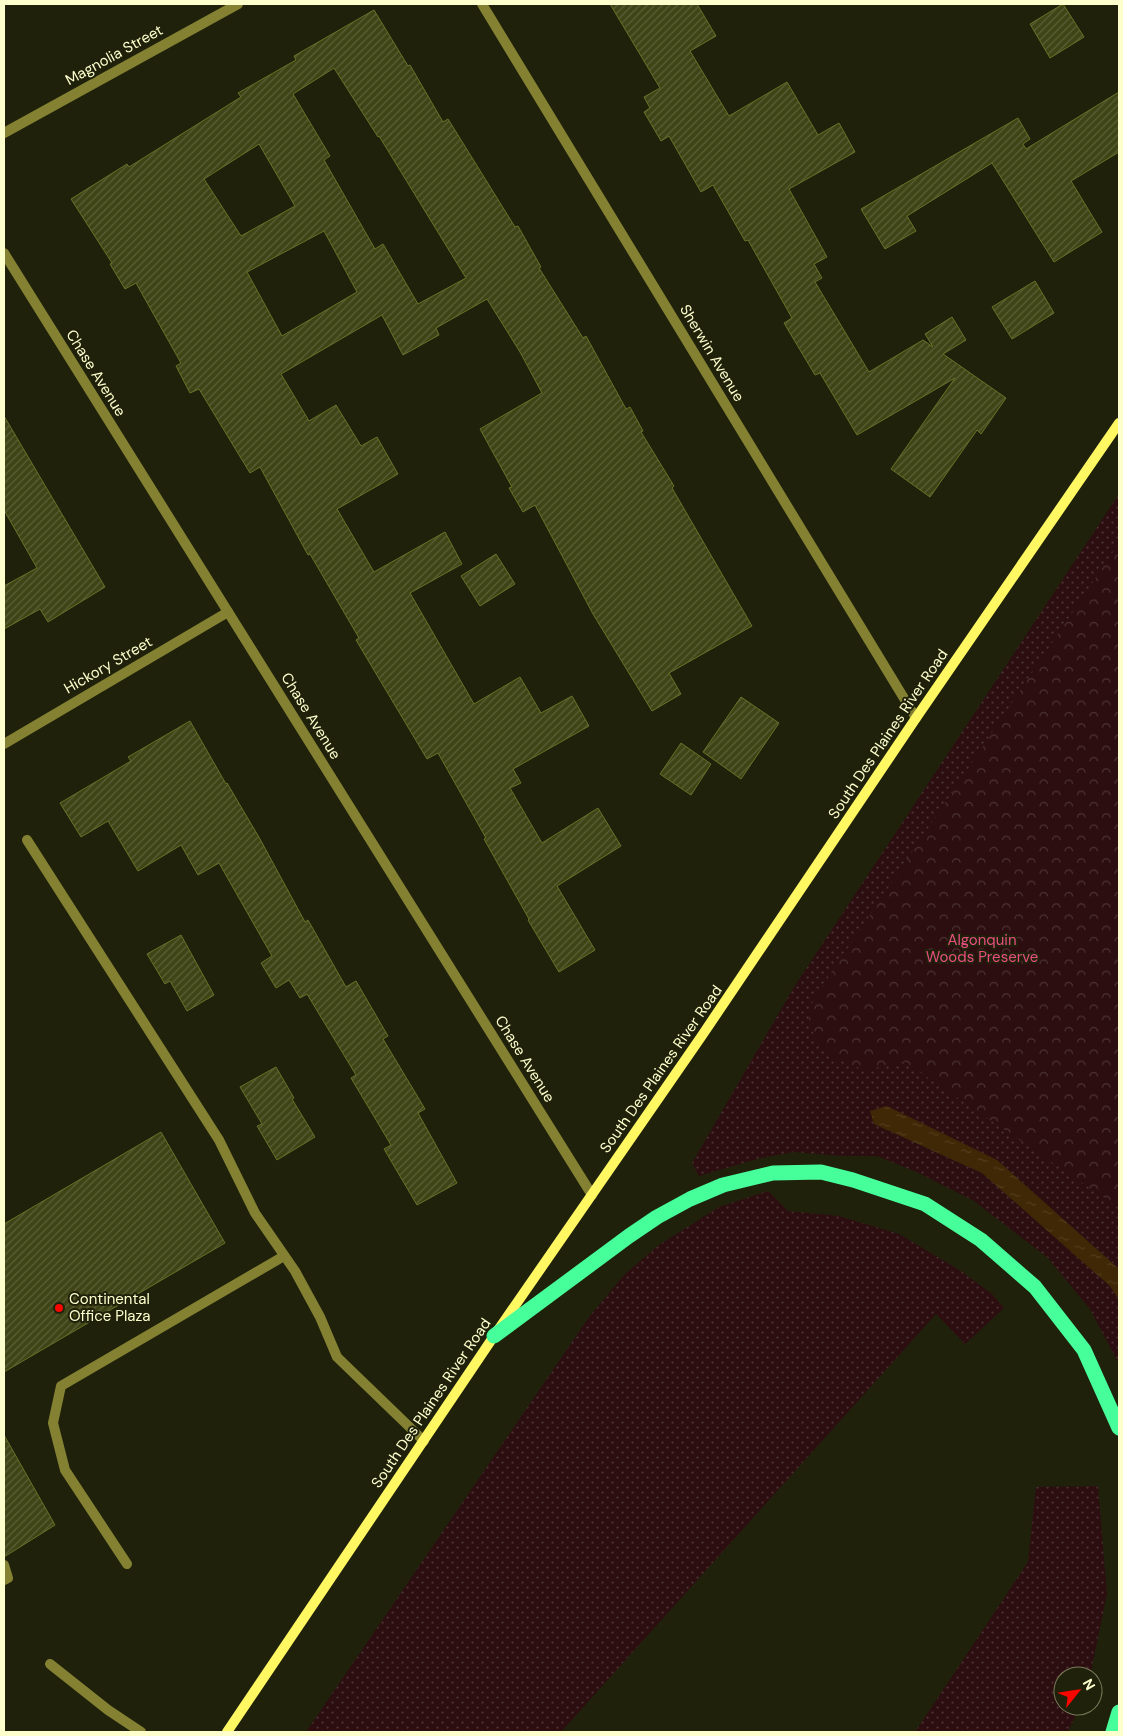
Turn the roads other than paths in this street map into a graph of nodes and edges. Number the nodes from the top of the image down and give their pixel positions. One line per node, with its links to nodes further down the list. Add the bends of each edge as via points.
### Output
1 (238, 4): 3 (street, Magnolia Street)
2 (482, 4): 7 (street, Sherwin Avenue)
3 (4, 133)
4 (4, 253): 6 (street, Chase Avenue)
5 (1119, 423): 7 (main road, South Des Plaines River Road)
6 (228, 612): 8 (street, Hickory Street); 10 (street, Chase Avenue)
7 (916, 718): 10 (main road, South Des Plaines River Road, via 702,1037)
8 (4, 744)
9 (28, 840): 11 (street, via 218,1140 255,1213)
10 (592, 1194): 12 (main road, South Des Plaines River Road)
11 (284, 1256): 14 (street, via 320,1316 337,1357); 15 (street, via 61,1386 53,1423 65,1470)
12 (494, 1336): 13 (highway, via 629,1236 690,1199 723,1185 774,1172 821,1172 925,1204 981,1240 1035,1287 1084,1350); 14 (main road, South Des Plaines River Road)
13 (1119, 1428)
14 (424, 1441): 21 (main road, South Des Plaines River Road)
15 (127, 1564)
16 (4, 1565): 17 (street, via 8,1578)
17 (4, 1580)
18 (50, 1664): 20 (street)
19 (1119, 1712): 22 (highway)
20 (141, 1732)
21 (227, 1732)
22 (1113, 1732)

